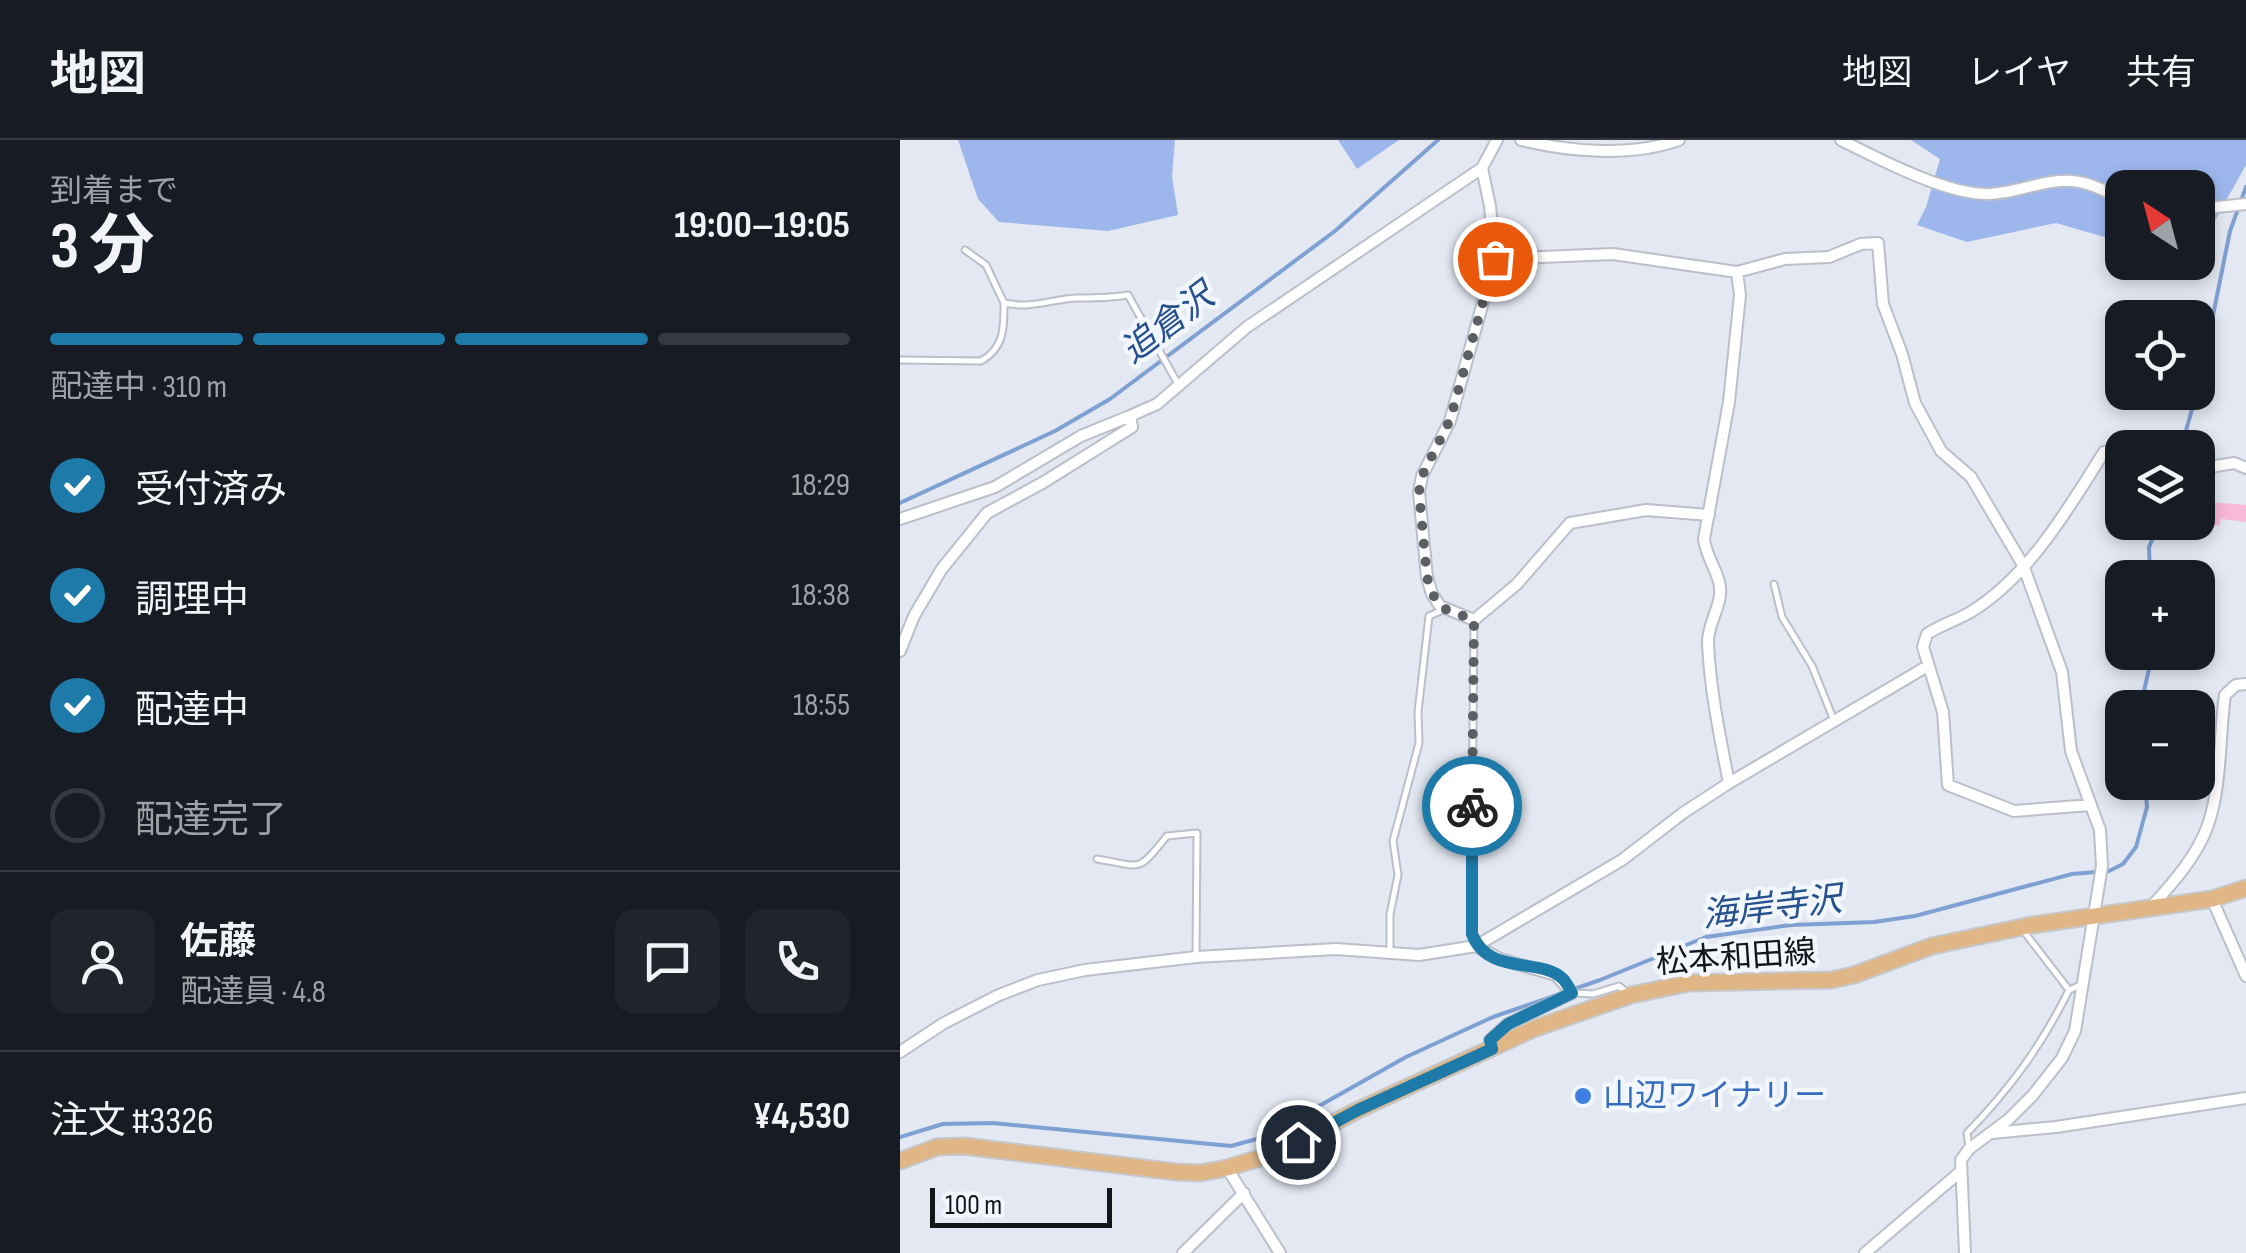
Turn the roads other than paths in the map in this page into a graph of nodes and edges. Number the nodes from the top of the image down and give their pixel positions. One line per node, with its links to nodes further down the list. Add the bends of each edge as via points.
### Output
1 (1496, 140): 5 (street)
2 (1521, 140): 3 (street, via 1591,150)
3 (1680, 140)
4 (1841, 140): 6 (street, via 1959,190 1985,194 2077,181)
5 (1482, 168): 10 (street); 14 (street, via 1247,327)
6 (2105, 192)
7 (2246, 204): 8 (street)
8 (2215, 207)
9 (965, 250): 12 (lane, via 986,265)
10 (1495, 259): 11 (street, via 1613,254); 23 (street, via 1450,420 1419,492 1427,577)
11 (1737, 272): 19 (street, via 1729,402); 21 (street, via 1878,242 1883,304 1915,403 1941,452 1971,477)
12 (1004, 302): 13 (lane, via 1004,332 987,358); 14 (lane, via 1035,307 1128,294)
13 (900, 360)
14 (1179, 386): 15 (street)
15 (1130, 416): 20 (street, via 1081,436 995,487); 25 (street, via 1132,427 986,513 940,570)
16 (2105, 452): 21 (street)
17 (2215, 466): 18 (street)
18 (2246, 468)
19 (1709, 515): 24 (street, via 1646,510 1570,523 1517,584); 29 (street, via 1706,558 1720,595 1708,639)
20 (900, 519)
21 (2023, 565): 26 (street, via 1970,612 1927,634); 30 (street, via 2062,672 2071,751)
22 (1774, 584): 28 (lane, via 1782,617)
23 (1445, 609): 24 (street); 38 (lane, via 1429,616 1419,743 1392,841 1398,875)
24 (1474, 620): 37 (lane)
25 (900, 651)
26 (1926, 667): 28 (street); 30 (street, via 1943,712 1948,785 2014,811)
27 (2246, 684): 34 (street, via 2226,694 2206,829)
28 (1835, 721): 29 (street)
29 (1729, 783): 37 (street, via 1622,860)
30 (2091, 805): 35 (street, via 2102,866)
31 (1098, 859): 39 (lane, via 1139,866 1166,836 1196,833)
32 (2246, 888): 33 (main road, 松本和田線)
33 (2212, 899): 34 (main road, 松本和田線); 40 (street)
34 (2150, 908): 35 (main road, 松本和田線)
35 (2094, 918): 36 (main road, 松本和田線); 41 (street)
36 (2022, 928): 42 (lane); 44 (main road, 松本和田線, via 1932,946 1830,980 1689,983)
37 (1476, 946): 38 (street); 43 (street, via 1556,975)
38 (1390, 954): 39 (street, via 1336,949)
39 (1196, 957): 46 (street, via 1038,980 971,1009)
40 (2246, 976)
41 (2084, 984): 42 (lane); 48 (street, via 2062,1058 2034,1096)
42 (2068, 990): 49 (lane, via 2024,1068 1967,1133)
43 (1572, 993): 44 (lane, via 1619,986); 45 (street, via 1500,1030 1490,1040)
44 (1631, 995): 45 (main road, 松本和田線)
45 (1492, 1049): 51 (main road, 松本和田線, via 1276,1153)
46 (900, 1052)
47 (2246, 1098): 48 (street)
48 (1991, 1133): 49 (street)
49 (1970, 1149): 52 (street)
50 (900, 1161): 51 (main road, 松本和田線, via 937,1147 964,1146 1176,1172)
51 (1226, 1168): 53 (street)
52 (1960, 1172): 56 (street); 57 (street)
53 (1244, 1194): 54 (street); 55 (street)
54 (1184, 1253)
55 (1280, 1253)
56 (1864, 1253)
57 (1966, 1253)

